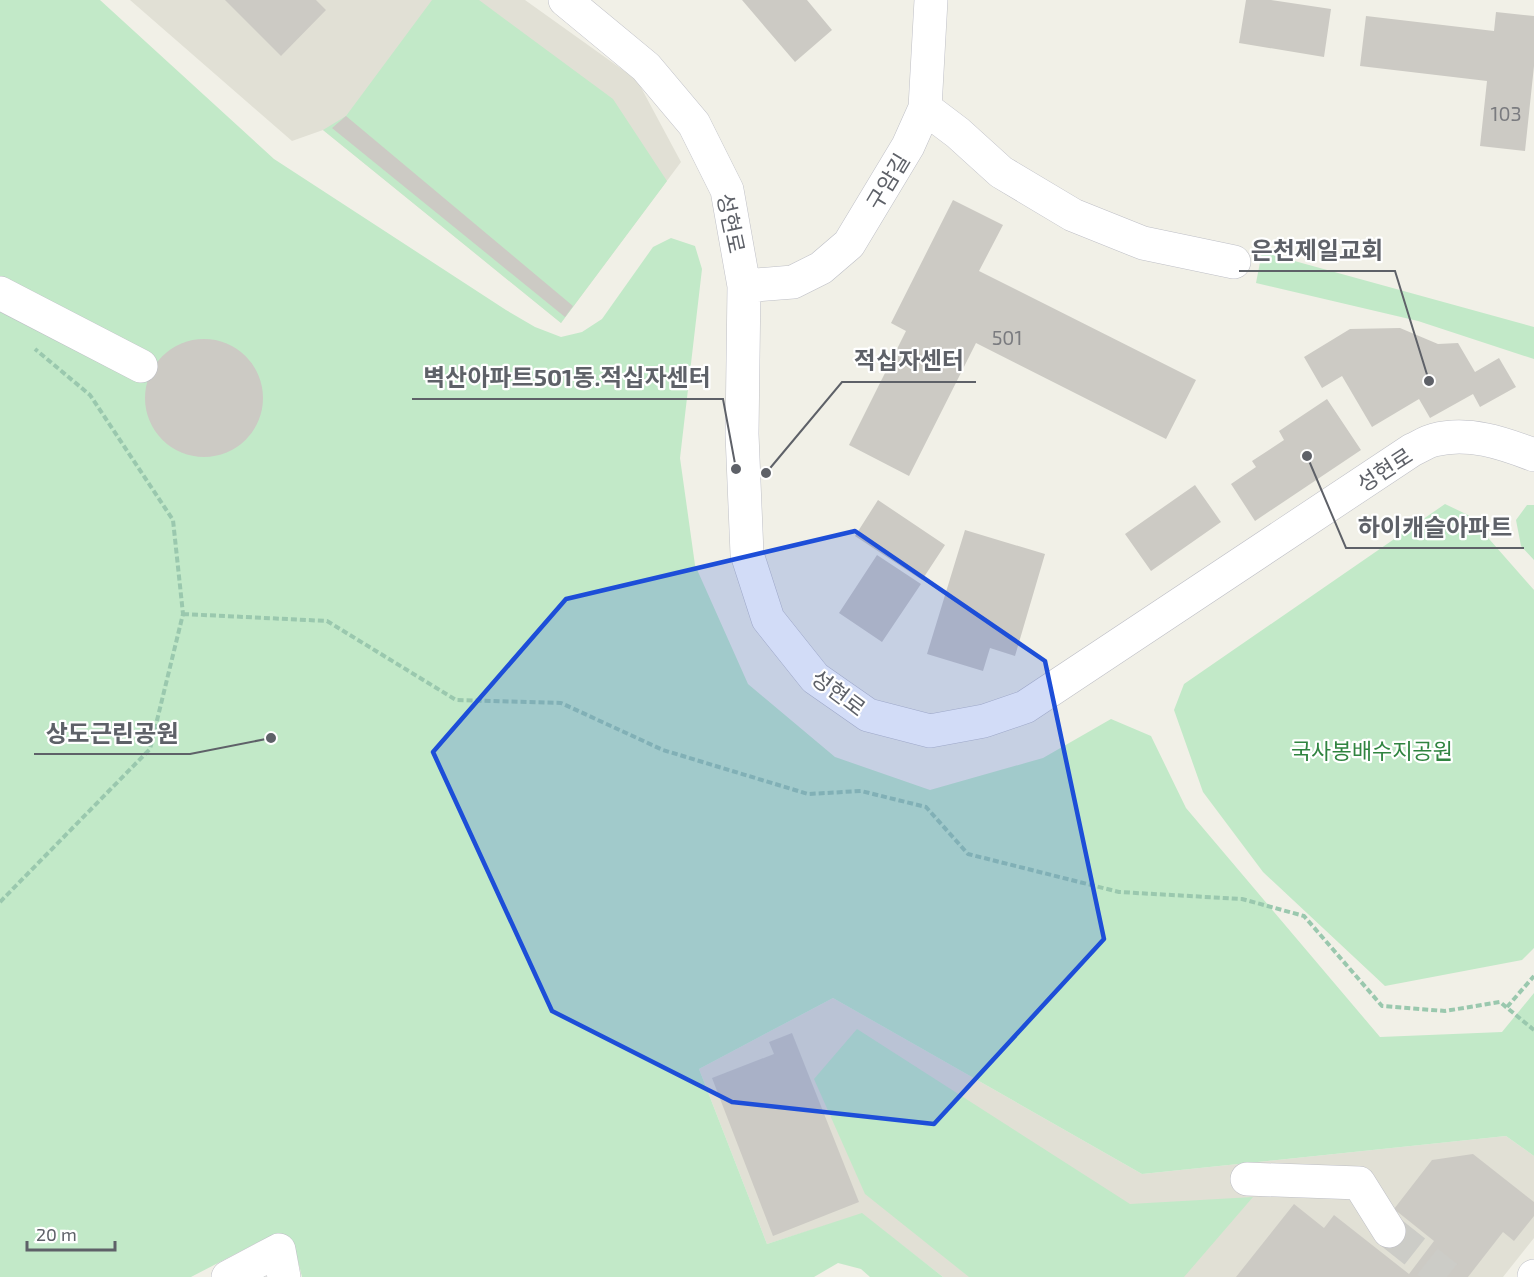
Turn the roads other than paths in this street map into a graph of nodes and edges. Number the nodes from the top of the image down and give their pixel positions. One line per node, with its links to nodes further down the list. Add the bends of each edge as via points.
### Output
1 (565, 0): 5 (street, 성현로, via 646,67 694,124 727,190)
2 (931, 0): 3 (street, 구암길)
3 (925, 108): 4 (street, via 1000,172 1073,215 1143,243); 5 (street, 구암길, via 908,146 849,244 821,268 793,282)
4 (1234, 262)
5 (744, 286): 8 (street, 성현로, via 742,434 747,554 768,619 815,678 868,715 930,731 984,722 1024,707 1412,450 1434,440 1461,437 1490,440)
6 (0, 293): 7 (street)
7 (141, 366)
8 (1534, 455)
9 (1247, 1179): 10 (street, via 1359,1183)
10 (1389, 1232)
11 (228, 1277): 12 (street, via 279,1250)
12 (284, 1277)

